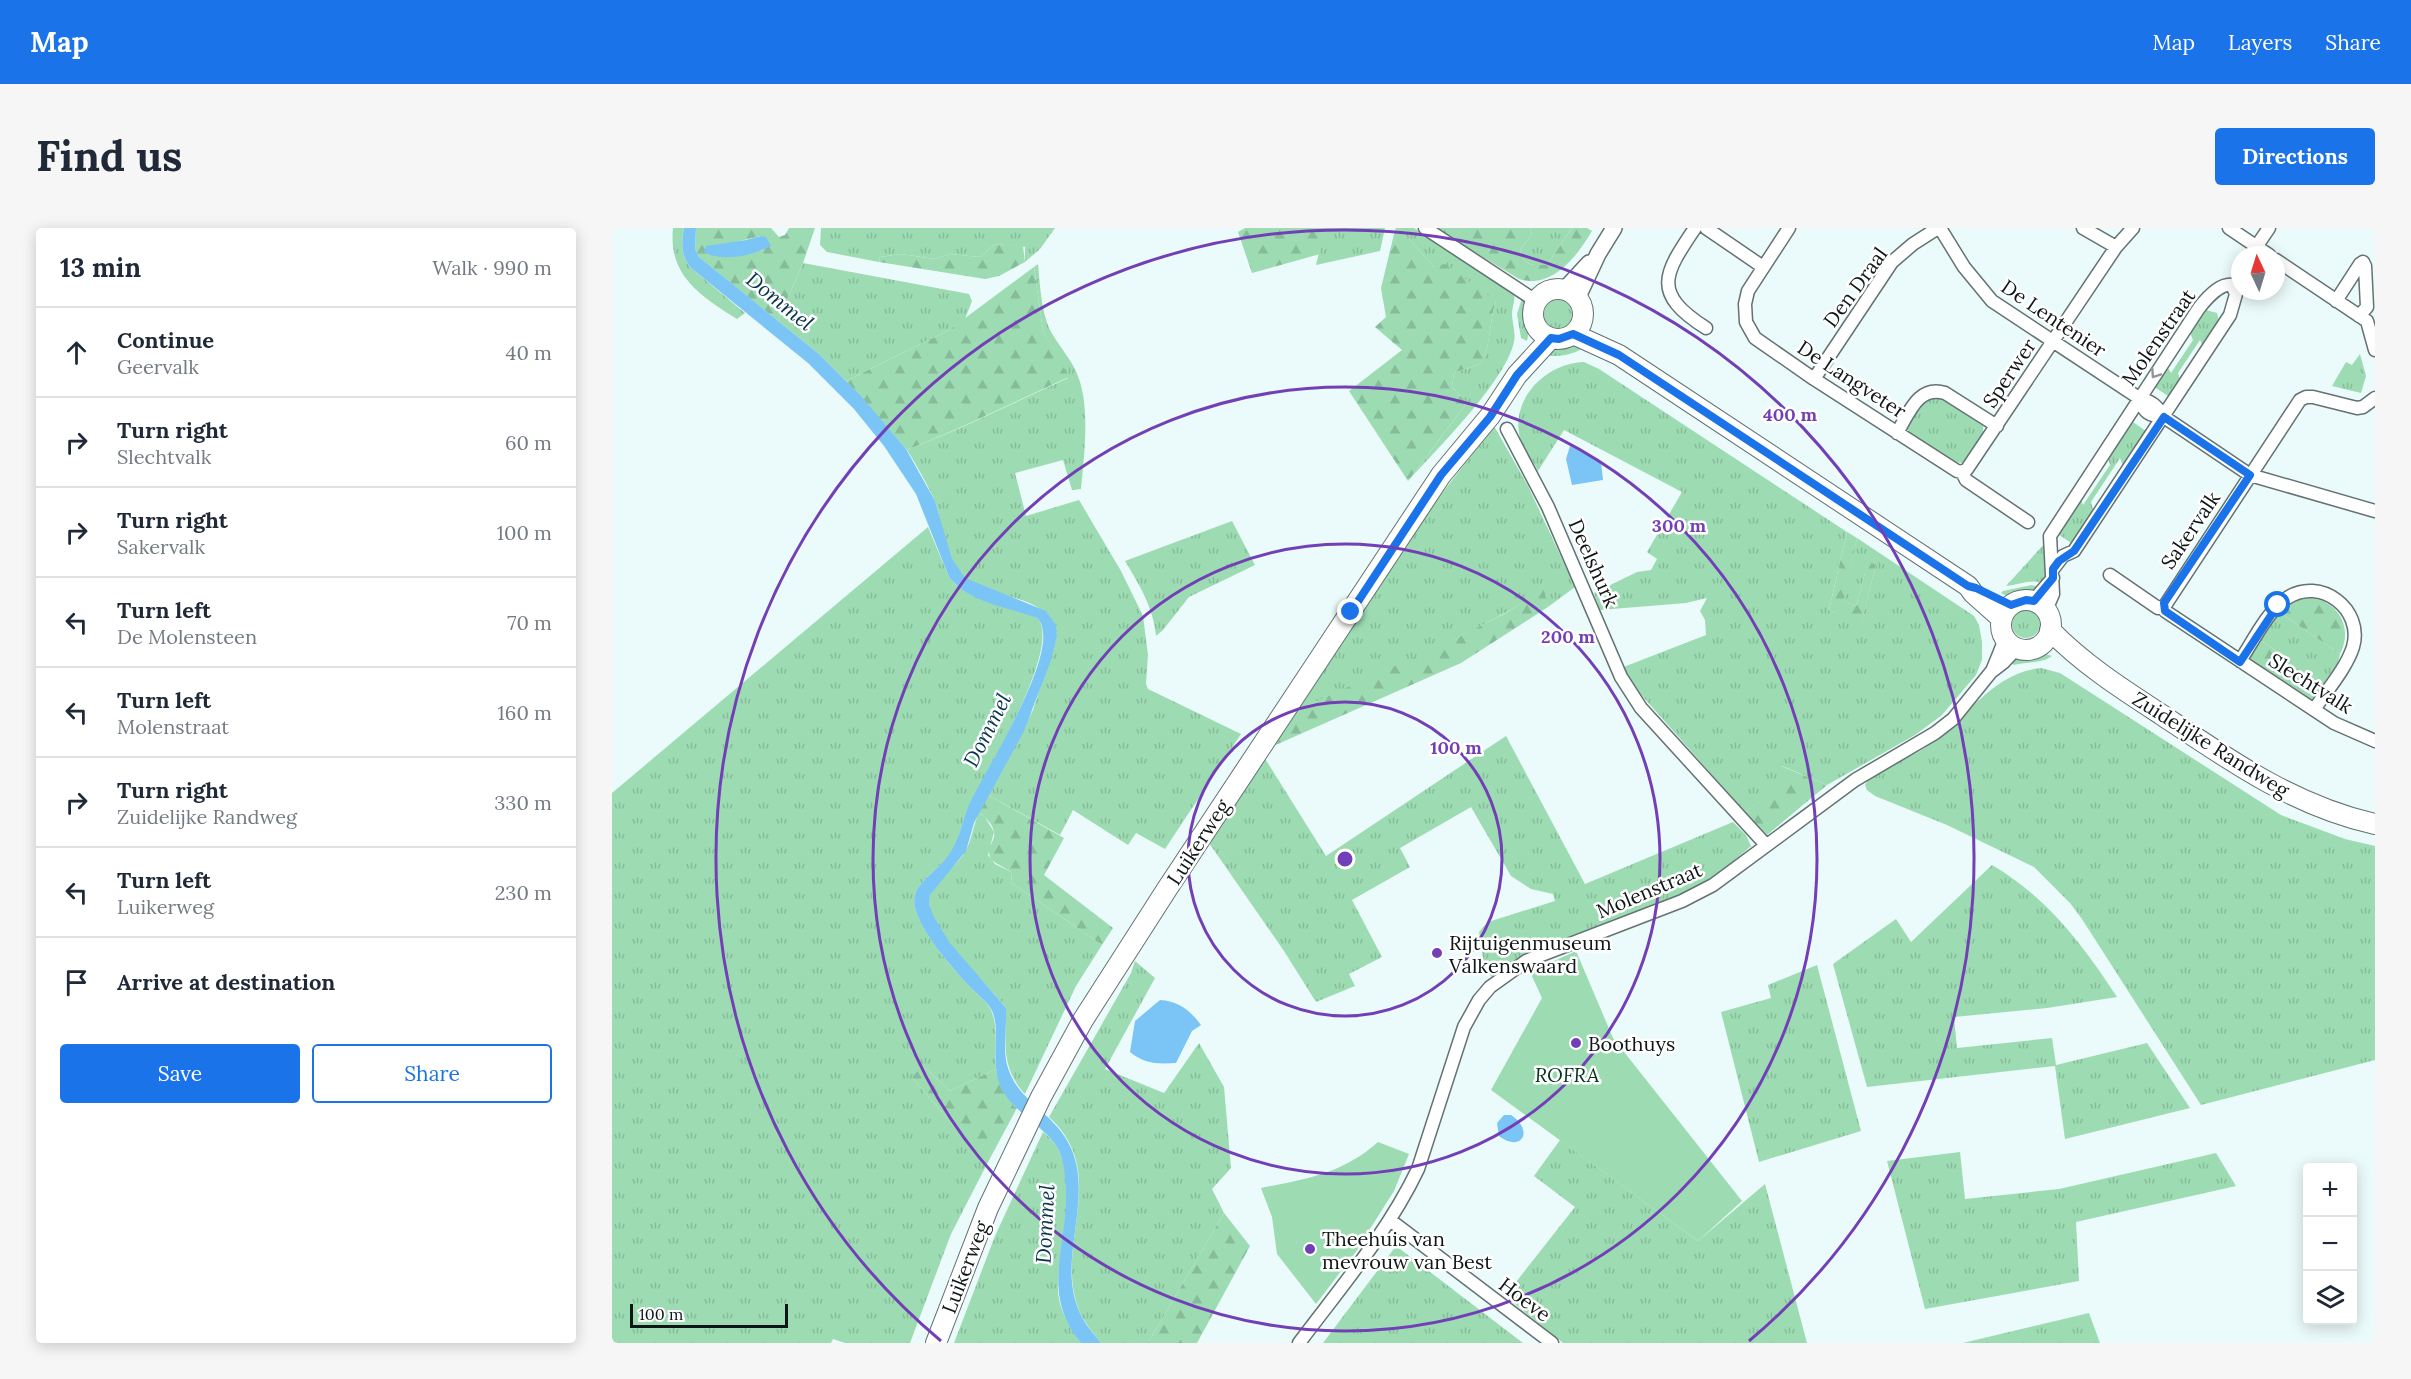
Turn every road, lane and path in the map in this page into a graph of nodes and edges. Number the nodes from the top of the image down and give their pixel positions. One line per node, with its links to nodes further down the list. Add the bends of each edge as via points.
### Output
1 (1425, 228): 16 (street)
2 (1614, 228): 15 (street)
3 (1695, 228): 20 (street, via 1672,262 1667,280 1671,297)
4 (1706, 228): 14 (street)
5 (1790, 228): 14 (street, De Langveter)
6 (1939, 228): 22 (street, De Lentenier, via 1992,301); 24 (street, Den Draal, via 1892,262)
7 (2083, 228): 12 (street)
8 (2133, 228): 12 (street, Sperwer)
9 (2229, 228): 11 (street)
10 (2269, 228): 11 (street)
11 (2256, 246)
12 (2116, 247): 22 (street, Sperwer)
13 (2285, 266): 17 (street)
14 (1763, 267): 24 (street, De Langveter, via 1748,291 1746,322 1755,338)
15 (1571, 294): 16 (main road, via 1548,291); 19 (main road, via 1583,313)
16 (1536, 301): 21 (main road, via 1533,316)
17 (2336, 301): 18 (street); 18 (street, via 2363,262 2367,307)
18 (2359, 316): 23 (street, via 2367,321)
19 (1578, 327): 21 (main road, via 1559,339); 41 (main road, via 1968,586 1973,593)
20 (1706, 328)
21 (1545, 334): 50 (main road, Luikerweg, via 1528,346 1517,375 1490,417 1441,475 1083,1020 1025,1127 988,1208)
22 (2054, 342): 25 (street, De Lentenier); 28 (street, Sperwer)
23 (2375, 350)
24 (1814, 379): 30 (street, De Langveter)
25 (2139, 398): 27 (street, De Lentenier, via 2158,406); 27 (street, Molenstraat, one-way to 25, via 2230,315 2236,294 2232,285 2223,286 2206,299); 35 (street, Molenstraat, via 2050,536)
26 (2375, 398): 32 (street, Sakervalk, via 2357,408 2306,397 2300,400)
27 (2164, 417): 32 (street, De Lentenier); 36 (street, Molenstraat, via 2074,551)
28 (1996, 426): 30 (street, Sperwer, via 1945,393 1928,391); 31 (street, Sperwer, via 1968,469)
29 (1507, 429): 48 (street, Deelshurk, via 1548,507 1621,676 1641,708)
30 (1897, 433): 31 (street, De Langveter)
31 (1962, 472): 34 (street, De Langveter, via 1966,480)
32 (2250, 475): 33 (street, De Lentenier); 40 (street, Sakervalk)
33 (2375, 510)
34 (2028, 522)
35 (2050, 543): 36 (street); 37 (street)
36 (2068, 553): 37 (street, Molenstraat)
37 (2053, 573): 39 (street, via 2053,594)
38 (2110, 575): 40 (street, Slechtvalk, via 2158,608)
39 (2040, 606): 41 (main road, via 2026,600); 42 (main road, via 2050,623)
40 (2164, 607): 44 (street, Slechtvalk)
41 (2006, 611): 43 (main road, via 2001,632)
42 (2045, 637): 43 (main road, via 2025,650); 47 (main road, Zuidelijke Randweg, via 2271,786 2309,804)
43 (2011, 643): 48 (street, Molenstraat, via 1953,719 1855,780)
44 (2240, 662): 45 (street, Slechtvalk); 45 (street, via 2284,600 2313,591 2334,598 2351,616 2354,641 2349,657)
45 (2314, 710): 46 (street, Slechtvalk)
46 (2375, 741)
47 (2375, 824)
48 (1766, 845): 49 (street, Molenstraat, via 1713,885 1682,901 1526,961 1490,987 1464,1028 1418,1169)
49 (1390, 1220): 51 (street, Molenstraat); 52 (street, Hoeve)
50 (936, 1343)
51 (1299, 1343)
52 (1552, 1343)

